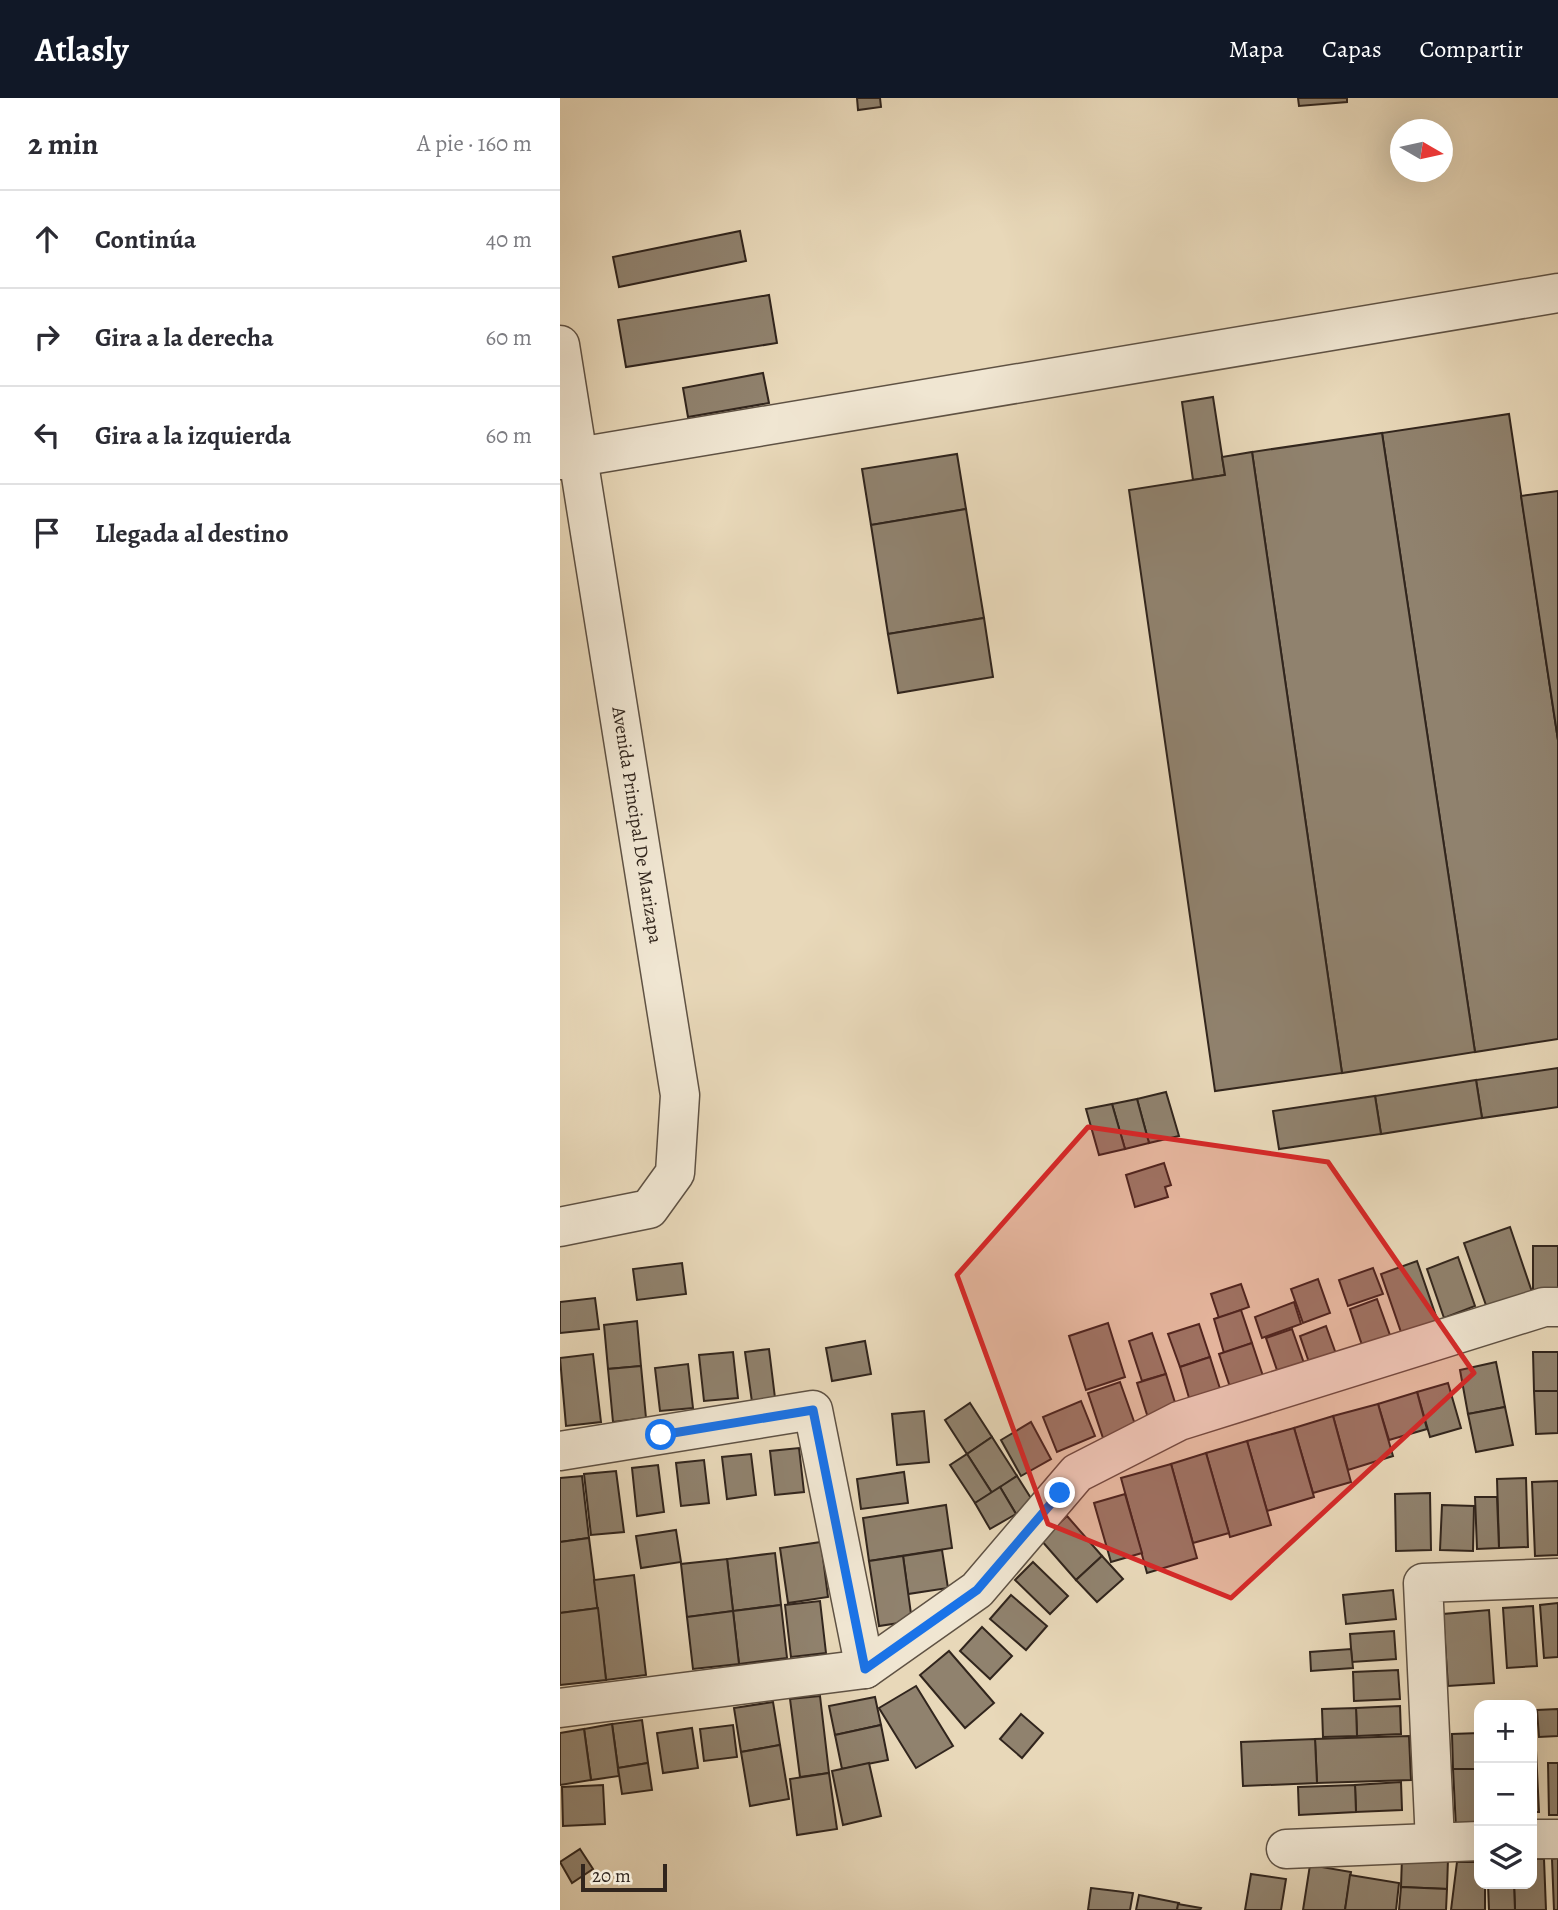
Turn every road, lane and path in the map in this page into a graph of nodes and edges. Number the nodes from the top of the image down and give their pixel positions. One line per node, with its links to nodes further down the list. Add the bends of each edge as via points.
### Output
1 (1558, 293): 3 (street)
2 (560, 345): 3 (street, Avenida Principal De Marizapa)
3 (569, 458): 4 (street, Avenida Principal De Marizapa, via 680,1096 675,1172 649,1209)
4 (560, 1227)
5 (1558, 1307): 8 (street, via 1544,1307 1179,1421 1077,1473 977,1590)
6 (560, 1451): 8 (street, via 813,1410)
7 (1558, 1578): 13 (street, via 1423,1583)
8 (865, 1669): 9 (street)
9 (560, 1709)
10 (1537, 1839): 11 (street)
11 (1558, 1839)
12 (1474, 1841): 13 (street)
13 (1435, 1842): 14 (street)
14 (1286, 1849)

